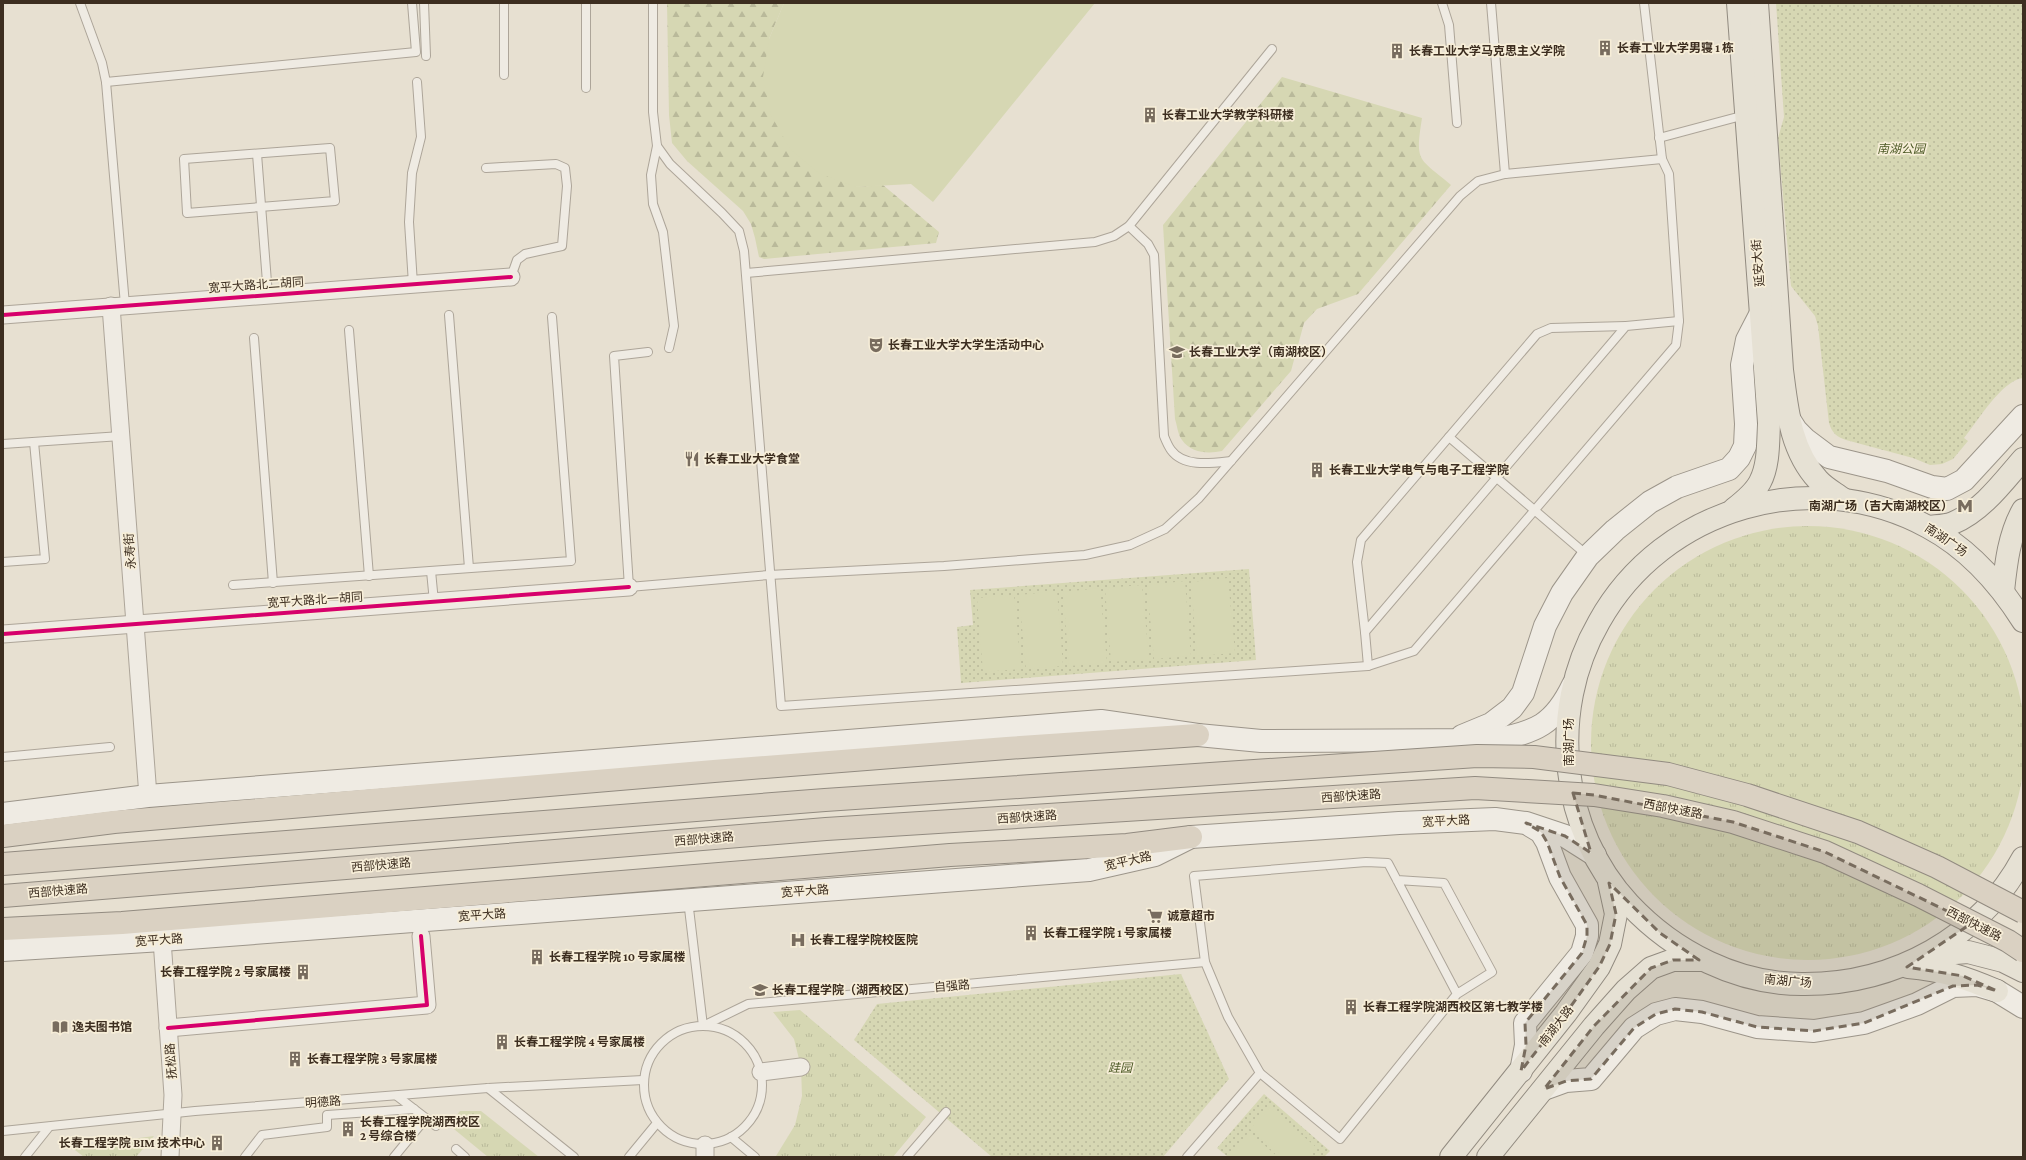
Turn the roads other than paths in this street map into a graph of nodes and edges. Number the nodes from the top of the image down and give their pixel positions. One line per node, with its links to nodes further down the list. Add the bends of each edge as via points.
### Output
1 (80, 3): 15 (lane, via 102,63)
2 (412, 3): 15 (lane, via 416,52)
3 (424, 3): 13 (lane)
4 (504, 3): 14 (lane)
5 (586, 3): 17 (lane)
6 (653, 3): 21 (lane, via 654,112)
7 (1442, 3): 19 (lane, via 1449,25)
8 (1491, 3): 25 (lane)
9 (1644, 3): 20 (lane)
10 (1738, 3): 18 (main road, 延安大街)
11 (1757, 3): 44 (main road, 延安大街)
12 (1272, 50): 27 (lane)
13 (426, 56)
14 (504, 75)
15 (106, 82): 32 (lane)
16 (417, 82): 30 (lane, via 421,137 412,173 409,222)
17 (586, 88)
18 (1746, 115): 20 (lane); 33 (main road, 延安大街)
19 (1457, 123)
20 (1659, 138): 23 (lane)
21 (657, 146): 28 (lane, via 670,164 739,231); 41 (lane, via 651,175 652,204 663,232 674,326)
22 (257, 154): 26 (lane); 26 (lane, via 330,148 335,201); 26 (lane, via 184,159 186,213)
23 (1662, 159): 25 (lane); 37 (lane, via 1669,174)
24 (486, 168): 29 (lane, via 556,164 565,168 567,186 562,246 525,254 517,260)
25 (1504, 174): 50 (lane, via 1478,181 1460,196)
26 (261, 207): 31 (lane)
27 (1129, 226): 28 (lane, via 1114,236 1095,242); 50 (lane, via 1148,244 1154,255 1164,436 1172,452 1186,461)
28 (746, 273): 61 (lane)
29 (511, 277): 30 (street, 宽平大路北二胡同)
30 (413, 284): 31 (street, 宽平大路北二胡同)
31 (268, 294): 32 (street, 宽平大路北二胡同)
32 (118, 305): 34 (street, 宽平大路北二胡同); 45 (street, 永寿街)
33 (1762, 311): 54 (main road, 延安大街, via 1769,424 1767,458 1760,482 1745,500); 57 (main road, via 1747,340 1742,365 1746,424 1745,446 1739,458 1729,469 1677,487 1650,502)
34 (3, 314)
35 (449, 315): 59 (lane)
36 (552, 317): 59 (lane, via 571,561)
37 (1679, 321): 38 (lane); 53 (lane, via 1676,345)
38 (1626, 326): 46 (lane, via 1551,328 1537,334); 51 (lane)
39 (349, 330): 62 (lane)
40 (254, 338): 63 (lane)
41 (669, 348)
42 (648, 352): 65 (lane, via 614,356)
43 (2023, 416): 44 (main road, via 1964,480 1947,489 1829,457 1805,439)
44 (1788, 417): 52 (main road, 延安大街, via 1800,454 1818,481)
45 (121, 436): 47 (lane); 69 (street, 永寿街)
46 (1449, 438): 51 (lane); 70 (lane, via 1361,540 1358,562)
47 (34, 442): 48 (lane); 58 (lane, via 45,558)
48 (3, 444)
49 (2023, 459): 56 (main road, via 1991,495 1964,518 1951,524)
50 (1231, 461): 61 (lane, via 1199,498 1165,529 1130,545 1085,555 944,566)
51 (1496, 478): 53 (lane); 70 (lane)
52 (1843, 499): 54 (main road, 南湖广场, via 1793,498); 56 (main road, 南湖广场, via 1892,511)
53 (1534, 510): 57 (lane); 72 (lane, via 1414,651)
54 (1732, 510): 73 (main road, 南湖广场, via 1696,526 1675,539 1636,571 1619,590 1592,634)
55 (2023, 510): 66 (main road, via 2007,554)
56 (1929, 527): 66 (main road, 南湖广场, via 1978,563)
57 (1588, 556): 75 (main road, via 1562,593 1545,626 1523,693 1512,708 1492,724)
58 (3, 562)
59 (468, 568): 60 (lane)
60 (431, 571): 62 (lane); 67 (lane)
61 (769, 575): 65 (lane); 72 (lane, via 780,706)
62 (369, 576): 63 (lane)
63 (273, 582): 64 (lane)
64 (233, 585)
65 (629, 587): 67 (street, 宽平大路北一胡同)
66 (2002, 591): 68 (main road, 南湖广场)
67 (434, 602): 69 (street, 宽平大路北一胡同)
68 (2023, 621)
69 (136, 623): 71 (street, 宽平大路北一胡同); 78 (street, 永寿街)
70 (1365, 632): 72 (lane)
71 (3, 634)
72 (1368, 666)
73 (1574, 682): 75 (main road, via 1563,705 1551,719 1523,734 1494,740); 83 (main road, 南湖广场, via 1567,732 1570,783 1582,826)
74 (1198, 736): 75 (main road, via 1261,741); 78 (main road, via 1100,721); 81 (highway, via 714,770 114,822)
75 (1450, 741)
76 (110, 747): 77 (lane)
77 (3, 757)
78 (148, 796): 79 (main road)
79 (3, 814)
80 (1526, 823): 82 (main road, 宽平大路, via 1481,819); 83 (main road, 宽平大路, via 1565,836); 107 (main road, via 1541,832 1547,842 1560,877 1587,925 1587,936 1582,953 1525,1023 1526,1046)
81 (3, 836)
82 (1191, 837): 89 (main road, 宽平大路, via 1155,855 1089,870); 91 (highway, via 1127,845 950,855 130,922)
83 (1595, 855): 86 (main road, 南湖广场)
84 (2023, 858): 96 (main road, 南湖广场, via 1987,908 1968,926)
85 (3, 864): 90 (highway, bridge, via 825,800 1477,756 1534,757 1668,774 1747,795 1858,832 1937,867)
86 (1608, 877): 97 (main road, 南湖广场, via 1623,898 1660,933); 107 (main road, 南湖大路, via 1616,914 1610,944 1599,967)
87 (1397, 880): 98 (lane, via 1388,863 1366,862 1194,876); 102 (lane); 102 (lane, via 1444,883 1492,972)
88 (3, 896): 95 (highway, 西部快速路, bridge, via 826,830 1475,788 1594,795 1663,806 1733,822 1825,852 1918,895)
89 (688, 900): 93 (main road, 宽平大路); 104 (lane)
90 (2023, 912)
91 (3, 929)
92 (421, 936): 105 (street, via 427,1005)
93 (162, 940): 94 (main road, 宽平大路); 105 (street, 抚松路)
94 (3, 950)
95 (2023, 951)
96 (1926, 955): 99 (main road, 南湖广场); 100 (main road, via 1968,952 2003,961)
97 (1703, 960): 99 (main road, 南湖广场, via 1751,977 1802,985 1853,981); 112 (main road, via 1673,960 1651,968 1626,990)
98 (1205, 962): 104 (lane, 自强路, via 748,1004); 109 (lane, via 1228,1017)
99 (1902, 966): 101 (main road, via 1957,975)
100 (2023, 971)
101 (1997, 991): 103 (main road); 112 (main road, via 1977,985 1953,986 1917,1004 1864,1023 1814,1031 1757,1027 1702,1012 1675,1009 1656,1014 1634,1028 1591,1078 1566,1081)
102 (1457, 994): 109 (lane, via 1340,1139)
103 (2021, 1006)
104 (703, 1026): 108 (lane, via 710,1025 730,1031 746,1043 758,1060); 110 (lane, via 689,1027 670,1035 655,1050)
105 (168, 1028): 116 (street, 抚松路)
106 (801, 1066): 108 (street)
107 (1521, 1071): 136 (main road, 南湖大路)
108 (761, 1072): 122 (lane, via 761,1101 754,1118 741,1132)
109 (1260, 1073): 135 (lane)
110 (643, 1080): 111 (lane, 明德路); 118 (lane, via 647,1105)
111 (488, 1088): 113 (lane, 明德路); 131 (lane)
112 (1544, 1089): 125 (main road)
113 (397, 1096): 114 (lane); 116 (lane, 明德路)
114 (414, 1109): 117 (lane); 128 (lane, via 327,1115 327,1127 262,1135)
115 (946, 1112): 134 (lane)
116 (172, 1114): 120 (lane, 明德路); 127 (street, 抚松路)
117 (426, 1118): 119 (lane); 129 (lane)
118 (657, 1123): 124 (lane, via 670,1135); 132 (lane)
119 (436, 1126)
120 (49, 1127): 121 (lane, 明德路); 126 (lane)
121 (3, 1131)
122 (731, 1137): 124 (lane); 133 (lane)
123 (456, 1149): 130 (lane)
124 (705, 1151)
125 (1494, 1155)
126 (25, 1157)
127 (170, 1157)
128 (245, 1157)
129 (394, 1157)
130 (466, 1157)
131 (574, 1157)
132 (629, 1157)
133 (755, 1157)
134 (907, 1157)
135 (1187, 1157)
136 (1451, 1157)

